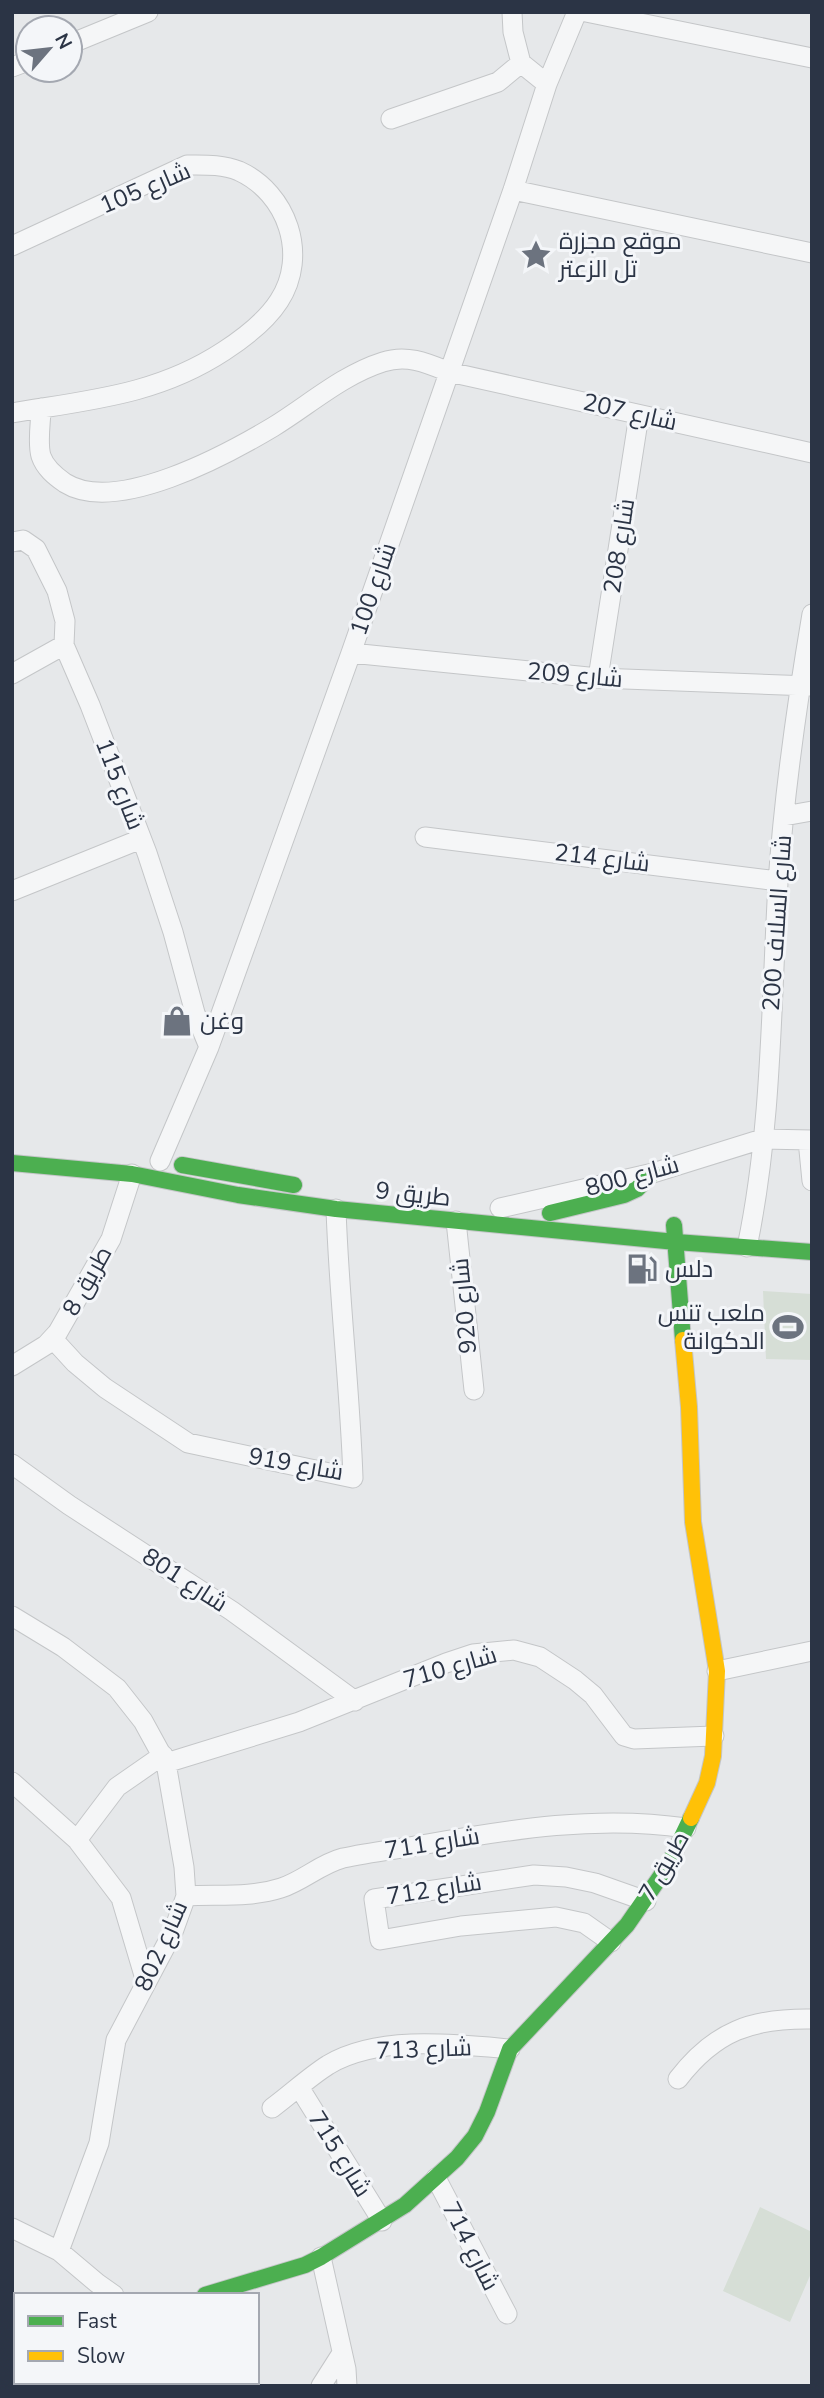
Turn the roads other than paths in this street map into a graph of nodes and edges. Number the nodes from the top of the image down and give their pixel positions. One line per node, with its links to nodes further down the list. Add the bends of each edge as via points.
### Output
1 (150, 12): 2 (street); 6 (street)
2 (163, 12)
3 (512, 12): 8 (street)
4 (577, 12): 9 (street, شارع 100)
5 (586, 12): 7 (street)
6 (84, 38)
7 (812, 58)
8 (522, 63): 9 (street); 10 (street, via 498,82)
9 (547, 84): 11 (street, شارع 100)
10 (391, 119)
11 (513, 190): 13 (street); 14 (street, شارع 100)
12 (12, 246): 15 (street, شارع 105, via 187,165 213,164 238,170 278,202 289,226 293,251 290,277 279,300 223,352 141,389)
13 (812, 253)
14 (449, 372): 15 (street, شارع 207, via 407,358 384,361 184,473 138,488 102,493 80,491 47,469 40,454); 17 (street, شارع 207); 22 (street, شارع 100)
15 (41, 408): 16 (street, شارع 105)
16 (12, 413)
17 (639, 415): 18 (street, شارع 207); 24 (street, شارع 208)
18 (812, 453)
19 (12, 542): 21 (street, شارع 115, via 23,540 36,549 57,592 65,621)
20 (812, 614): 25 (street, 200 شارع السلاف)
21 (64, 645): 23 (street); 29 (street, شارع 115)
22 (351, 653): 24 (street, شارع 209); 32 (street, شارع 100)
23 (12, 674)
24 (598, 678): 25 (street, شارع 209)
25 (806, 686): 27 (street, 200 شارع السلاف)
26 (812, 810): 27 (street)
27 (784, 816): 30 (street, 200 شارع السلاف)
28 (425, 837): 30 (street, شارع 214)
29 (141, 839): 31 (street); 32 (street, شارع 115)
30 (778, 881): 33 (street, 200 شارع السلاف)
31 (12, 891)
32 (209, 1047): 37 (street, شارع 100)
33 (762, 1139): 34 (street, شارع 800); 38 (street, شارع 800); 48 (street, 200 شارع السلاف)
34 (810, 1140): 39 (street)
35 (12, 1147): 37 (street, 9 طريق)
36 (12, 1163): 37 (street, 9 طريق)
37 (145, 1164): 40 (street, 9 طريق); 42 (street, 9 طريق, via 238,1195); 51 (street, طريق 8, via 111,1239)
38 (653, 1173): 41 (street, شارع 800); 43 (street, via 624,1195)
39 (812, 1181)
40 (314, 1188)
41 (494, 1207): 43 (street)
42 (336, 1209): 45 (street, 9 طريق); 51 (street, شارع 919, via 353,1478 188,1443 105,1388)
43 (550, 1213): 44 (street)
44 (605, 1218)
45 (456, 1221): 49 (street, 9 طريق); 53 (street, شارع 920)
46 (674, 1225): 49 (street, 7 طريق)
47 (775, 1233): 48 (street, 9 طريق)
48 (745, 1236): 49 (street, 9 طريق); 50 (street, 9 طريق)
49 (676, 1242): 57 (street, 7 طريق, via 693,1522)
50 (812, 1252)
51 (53, 1339): 52 (street, طريق 8)
52 (12, 1366)
53 (474, 1390)
54 (12, 1464): 58 (street, شارع 801, via 232,1611)
55 (12, 1616): 60 (street, شارع 802, via 64,1647 117,1688 150,1730)
56 (812, 1651): 57 (street)
57 (717, 1671): 59 (street, 7 طريق)
58 (355, 1701): 59 (street, شارع 710, via 473,1654 514,1650 541,1657 575,1680 593,1695 624,1736 634,1740); 60 (street, شارع 710, via 273,1732)
59 (714, 1737): 62 (street, 7 طريق, via 707,1783)
60 (164, 1759): 63 (street, شارع 710, via 117,1787); 64 (street, شارع 802)
61 (12, 1782): 63 (street)
62 (686, 1828): 64 (street, شارع 711, via 590,1822 467,1836 329,1862 269,1891); 65 (street, 7 طريق)
63 (77, 1840): 67 (street, via 121,1898)
64 (186, 1896): 67 (street, شارع 802)
65 (646, 1900): 66 (street, 7 طريق); 66 (street, شارع 712, via 595,1883 534,1875 374,1899 380,1940 556,1917 584,1923)
66 (611, 1942): 69 (street, 7 طريق)
67 (146, 1982): 76 (street, شارع 802, via 116,2040 99,2143)
68 (812, 2019): 70 (street, via 764,2021 716,2040)
69 (510, 2049): 71 (street, شارع 713, via 416,2044 367,2050 328,2065); 73 (street, 7 طريق, via 475,2136)
70 (678, 2079)
71 (299, 2087): 72 (street, شارع 713); 74 (street, شارع 715)
72 (272, 2108)
73 (436, 2178): 74 (street, 7 طريق); 80 (street, شارع 714)
74 (382, 2221): 77 (street, 7 طريق)
75 (12, 2228): 76 (street)
76 (60, 2251): 78 (street)
77 (321, 2257): 79 (street, 7 طريق); 81 (street)
78 (111, 2293)
79 (212, 2293)
80 (507, 2314)
81 (342, 2353): 82 (street); 83 (street)
82 (321, 2386)
83 (347, 2386)

